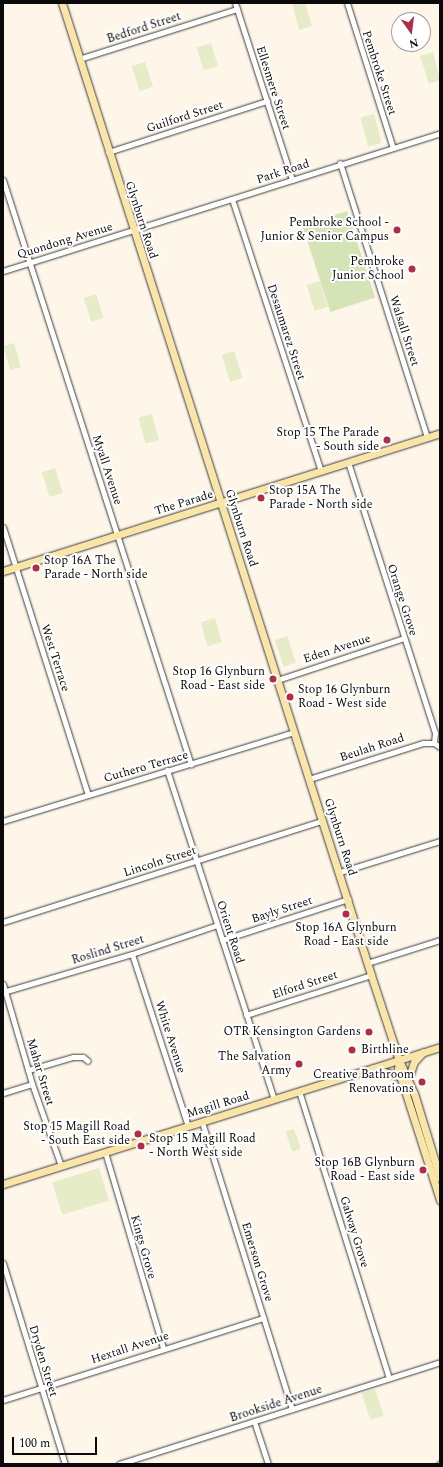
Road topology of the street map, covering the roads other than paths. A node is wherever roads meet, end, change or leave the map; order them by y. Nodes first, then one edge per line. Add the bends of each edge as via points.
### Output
1 (62, 3) edge
2 (235, 3) edge
3 (347, 3) edge
4 (237, 9) junction
5 (79, 59) junction
6 (267, 102) junction
7 (440, 133) edge
8 (392, 148) junction
9 (108, 152) junction
10 (340, 163) junction
11 (3, 180) edge
12 (292, 180) junction
13 (232, 199) junction
14 (133, 231) junction
15 (29, 262) junction
16 (3, 271) edge
17 (440, 433) edge
18 (428, 437) junction
19 (348, 462) junction
20 (321, 471) junction
21 (221, 503) junction
22 (3, 527) edge
23 (117, 536) junction
24 (16, 568) junction
25 (3, 571) edge
26 (404, 638) junction
27 (278, 680) junction
28 (294, 732) junction
29 (434, 743) junction
30 (440, 747) edge
31 (191, 765) junction
32 (167, 770) junction
33 (309, 779) junction
34 (88, 795) junction
35 (3, 821) edge
36 (322, 821) junction
37 (440, 840) edge
38 (196, 861) junction
39 (340, 872) junction
40 (348, 899) junction
41 (3, 922) edge
42 (217, 925) junction
43 (222, 940) junction
44 (440, 940) edge
45 (132, 954) junction
46 (367, 963) junction
47 (371, 975) junction
48 (3, 984) edge
49 (4, 991) edge
50 (246, 1015) junction
51 (440, 1047) edge
52 (423, 1052) junction
53 (399, 1060) junction
54 (88, 1061) dead end
55 (373, 1068) junction
56 (28, 1070) junction
57 (401, 1078) junction
58 (409, 1080) junction
59 (32, 1084) junction
60 (299, 1091) junction
61 (3, 1093) edge
62 (274, 1099) junction
63 (202, 1122) junction
64 (188, 1126) junction
65 (105, 1152) junction
66 (61, 1166) junction
67 (440, 1178) edge
68 (3, 1184) edge
69 (439, 1192) edge
70 (440, 1200) edge
71 (3, 1263) edge
72 (264, 1318) junction
73 (163, 1348) junction
74 (440, 1362) edge
75 (390, 1378) junction
76 (41, 1387) junction
77 (3, 1400) edge
78 (292, 1409) junction
79 (254, 1421) junction
80 (65, 1464) edge
81 (119, 1464) edge
82 (268, 1464) edge

1 - 5 main road, Glynburn Road
2 - 4 street, Ellesmere Street
3 - 8 street, Pembroke Street
4 - 5 street, Bedford Street
4 - 6 street, Ellesmere Street
5 - 9 main road, Glynburn Road
6 - 9 street, Guilford Street
6 - 12 street, Ellesmere Street
7 - 8 street, Park Road
8 - 10 street, Park Road
9 - 14 main road, Glynburn Road
10 - 12 street, Park Road
10 - 18 street, Walsall Street
11 - 15 street, Myall Avenue
12 - 13 street, Park Road
13 - 14 street, Park Road
13 - 20 street, Desaumarez Street
14 - 15 street, Quondong Avenue
14 - 21 main road, Glynburn Road
15 - 16 street, Quondong Avenue
15 - 23 street, Myall Avenue
17 - 18 main road, The Parade
18 - 19 main road, The Parade
19 - 20 main road, The Parade
19 - 26 street, Orange Grove
20 - 21 main road, The Parade
21 - 23 main road, The Parade
21 - 27 main road, Glynburn Road
22 - 24 street, West Terrace
23 - 24 main road, The Parade
23 - 31 street, Myall Avenue
24 - 25 main road, The Parade
24 - 34 street, West Terrace
26 - 27 street, Eden Avenue
26 - 29 street, Orange Grove via 435,732
27 - 28 main road, Glynburn Road
28 - 31 street, Cuthero Terrace
28 - 33 main road, Glynburn Road
29 - 30 street
29 - 33 street, Beulah Road via 423,743
31 - 32 street, Cuthero Terrace
32 - 34 street, Cuthero Terrace
32 - 38 street, Orient Road
33 - 36 main road, Glynburn Road
34 - 35 street, Cuthero Terrace
36 - 38 street, Lincoln Street
36 - 39 main road, Glynburn Road
37 - 39 street
38 - 41 street, Lincoln Street
38 - 42 street, Orient Road
39 - 40 main road, Glynburn Road
40 - 43 street, Bayly Street
40 - 46 main road, Glynburn Road
42 - 43 street, Orient Road
42 - 45 street, Roslind Street
43 - 50 street, Orient Road
44 - 46 street
45 - 49 street, Roslind Street
45 - 64 street, White Avenue
46 - 47 main road, Glynburn Road
47 - 50 street, Elford Street
47 - 53 main road, Glynburn Road
48 - 49 street, Mahar Street
49 - 56 street, Mahar Street
50 - 62 street, Orient Road
51 - 52 main road, Magill Road
52 - 53 main road, Magill Road
52 - 58 main road via 414,1062
53 - 55 main road, Magill Road
53 - 57 main road, Glynburn Road
53 - 58 main road, Glynburn Road
54 - 56 street via 83,1057 73,1057
55 - 57 main road
55 - 60 main road, Magill Road
56 - 59 street, Mahar Street
57 - 69 main road, Glynburn Road
58 - 67 main road, Glynburn Road
59 - 61 street
59 - 66 street, Mahar Street
60 - 62 main road, Magill Road
60 - 75 street, Galway Grove
62 - 63 main road, Magill Road
63 - 64 main road, Magill Road
63 - 72 street, Emerson Grove
64 - 65 main road, Magill Road
65 - 66 main road, Magill Road
65 - 73 street, Kings Grove
66 - 68 main road, Magill Road
69 - 70 main road, Glynburn Road
71 - 76 street, Dryden Street
72 - 73 street, Hextall Avenue
72 - 78 street, Emerson Grove
73 - 76 street, Hextall Avenue
74 - 75 street, Brookside Avenue
75 - 78 street, Brookside Avenue
76 - 77 street, Hextall Avenue
76 - 80 street, Dryden Street
78 - 79 street, Brookside Avenue
79 - 81 street, Brookside Avenue
79 - 82 street

